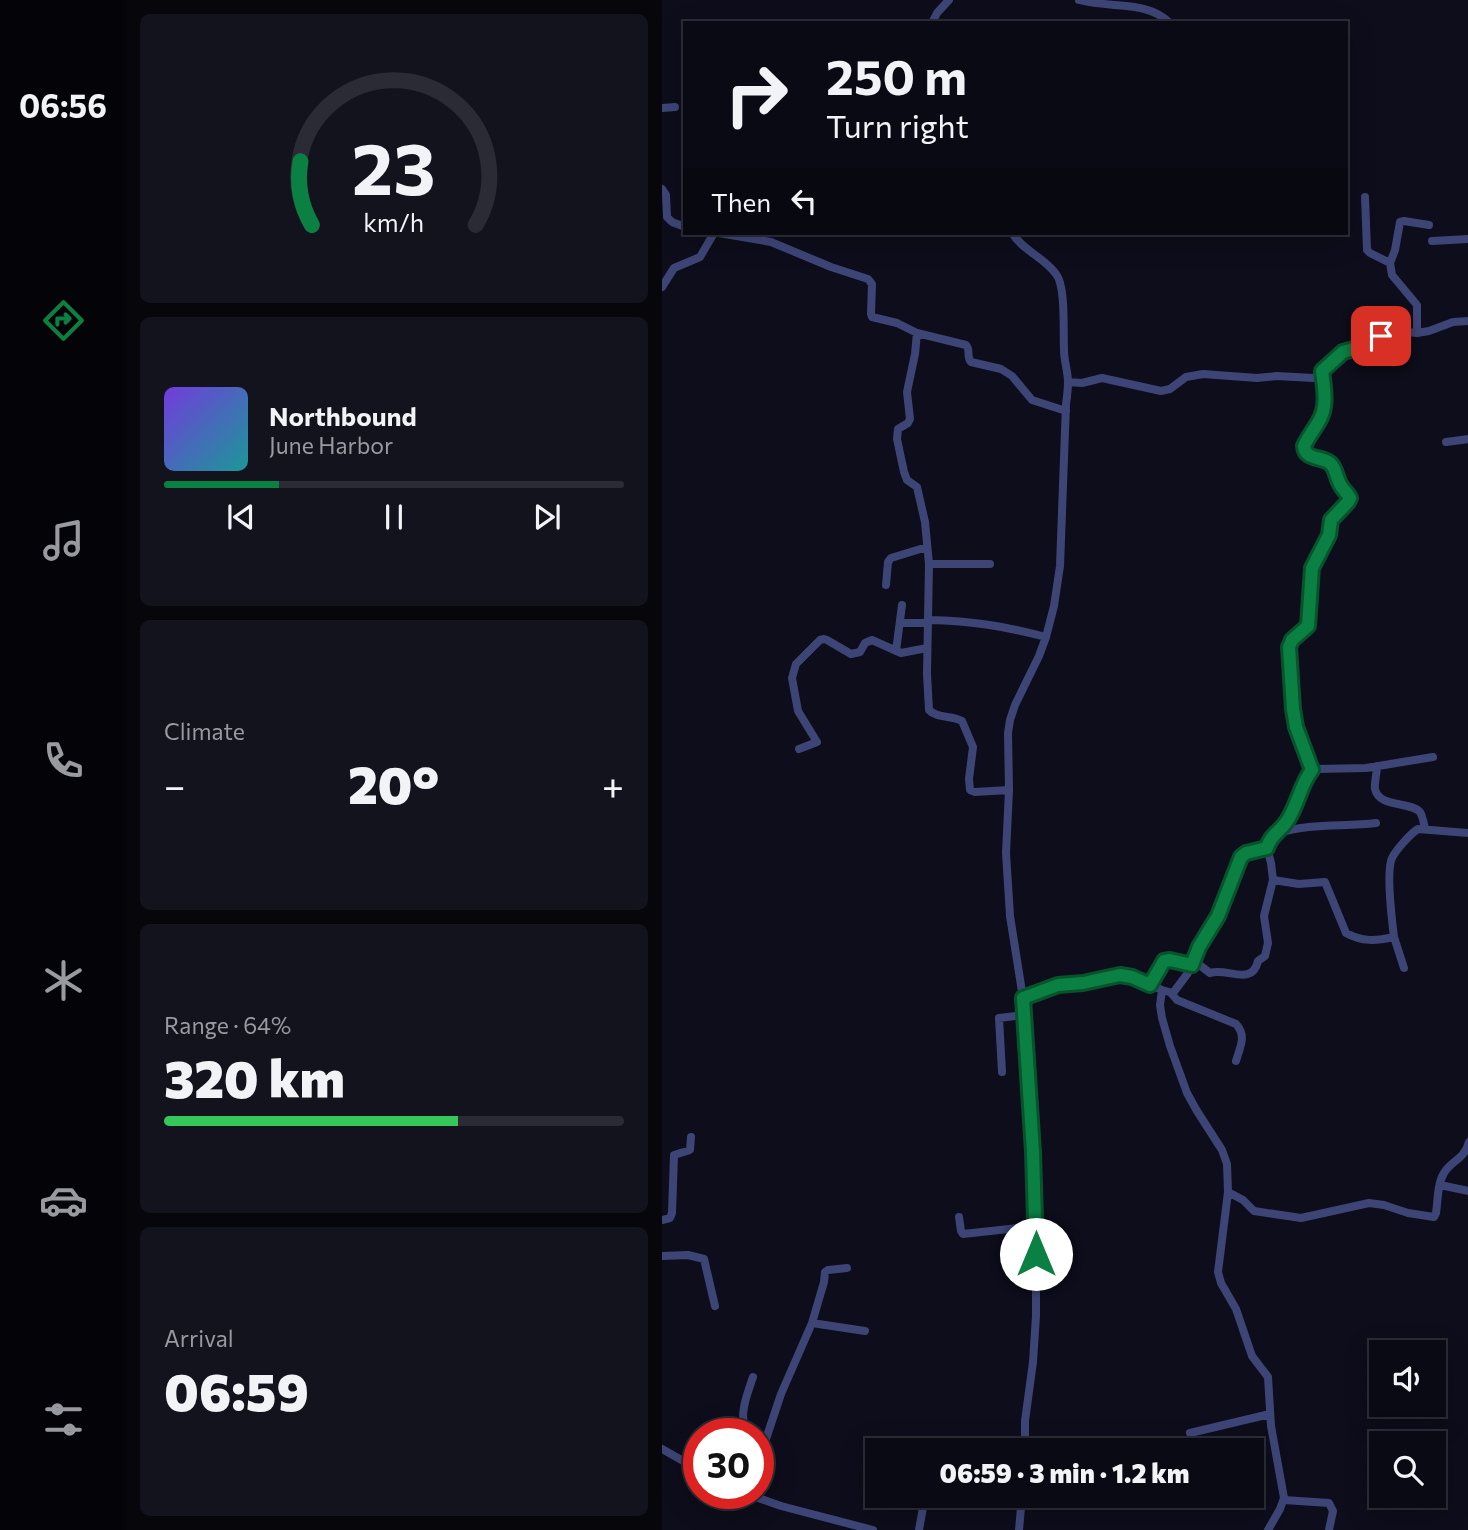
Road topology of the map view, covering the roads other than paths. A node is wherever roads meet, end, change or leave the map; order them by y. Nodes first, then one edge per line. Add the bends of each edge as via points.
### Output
1 (949, 0) edge
2 (1079, 0) edge
3 (933, 21) edge
4 (1169, 21) edge
5 (675, 107) dead end
6 (662, 108) edge
7 (662, 189) edge
8 (1366, 197) dead end
9 (1429, 225) dead end
10 (683, 226) edge
11 (715, 235) edge
12 (728, 235) edge
13 (1014, 235) edge
14 (1469, 239) edge
15 (1431, 241) dead end
16 (1391, 263) junction
17 (662, 287) edge
18 (1469, 321) edge
19 (917, 332) junction
20 (1417, 333) junction
21 (1322, 371) junction
22 (1068, 382) junction
23 (1066, 411) junction
24 (1469, 439) edge
25 (1446, 442) dead end
26 (927, 547) junction
27 (929, 564) junction
28 (990, 564) dead end
29 (885, 585) dead end
30 (902, 605) dead end
31 (928, 621) junction
32 (900, 623) junction
33 (1046, 637) junction
34 (927, 648) junction
35 (896, 651) junction
36 (799, 749) dead end
37 (1433, 757) dead end
38 (1377, 766) junction
39 (1312, 770) junction
40 (1009, 790) junction
41 (1376, 823) dead end
42 (1425, 829) junction
43 (1469, 833) edge
44 (1273, 835) junction
45 (1267, 848) junction
46 (1273, 880) junction
47 (1394, 937) junction
48 (1193, 962) junction
49 (1404, 968) dead end
50 (1150, 985) junction
51 (1167, 992) junction
52 (1023, 998) junction
53 (1024, 1015) junction
54 (1236, 1061) dead end
55 (1002, 1072) dead end
56 (691, 1137) dead end
57 (1469, 1142) edge
58 (1440, 1185) junction
59 (1469, 1191) edge
60 (1228, 1192) junction
61 (959, 1217) dead end
62 (662, 1220) edge
63 (1036, 1226) junction
64 (662, 1256) edge
65 (847, 1268) dead end
66 (715, 1306) dead end
67 (811, 1323) junction
68 (865, 1331) dead end
69 (753, 1377) dead end
70 (1270, 1413) junction
71 (742, 1418) edge
72 (769, 1418) edge
73 (1190, 1433) dead end
74 (1025, 1438) edge
75 (662, 1449) edge
76 (683, 1461) edge
77 (1284, 1500) junction
78 (774, 1503) edge
79 (923, 1508) edge
80 (1021, 1508) edge
81 (873, 1530) edge
82 (919, 1530) edge
83 (1019, 1530) edge
84 (1268, 1530) edge
85 (1329, 1530) edge

1 - 3 street
2 - 4 street via 1146,2
5 - 6 street
7 - 10 street via 667,195 667,217
8 - 16 street via 1368,252
9 - 16 street via 1400,222
11 - 17 street via 700,257 674,268
12 - 19 street via 770,242 868,279 872,284 871,316
13 - 22 street via 1060,280
14 - 15 street
16 - 20 street via 1392,276 1417,305
18 - 20 street
19 - 23 street via 966,345 971,362 1001,369 1031,400
19 - 26 street via 907,392 910,419 898,429 896,439 906,477 917,487
20 - 21 street via 1387,331 1375,343 1343,352
21 - 22 street via 1316,378 1196,374 1161,391 1102,378
21 - 39 street via 1324,410 1304,451 1333,466 1350,498 1331,520 1329,535 1312,568 1308,626 1289,647 1296,727
22 - 23 street
23 - 33 street via 1060,566
24 - 25 street
26 - 27 street
26 - 29 street via 891,558
27 - 28 street
27 - 31 street
30 - 32 street
31 - 32 street
31 - 33 street via 969,621
31 - 34 street
32 - 35 street
33 - 40 street via 1010,720
34 - 35 street
34 - 40 street via 929,710 962,721 973,747 970,790
35 - 36 street via 872,640 851,654 824,639 798,661 792,673 796,705 817,742
37 - 38 street
38 - 39 street
38 - 42 street via 1377,793 1391,803 1418,811
39 - 44 street via 1289,818
40 - 52 street via 1010,916
41 - 44 street via 1303,827
42 - 43 street
42 - 47 street via 1414,831 1391,861
44 - 45 street
45 - 46 street
45 - 48 street via 1241,857 1218,916
46 - 47 street via 1325,882 1346,933 1368,941
46 - 48 street via 1265,916 1268,946 1253,971 1243,975 1210,972
47 - 49 street
48 - 50 street via 1164,961
48 - 51 street via 1176,990
50 - 51 street
50 - 52 street via 1120,975 1058,985
51 - 54 street via 1236,1024 1243,1037
51 - 60 street via 1161,1011 1170,1046 1190,1098 1226,1156
52 - 53 street
53 - 55 street via 999,1018
53 - 63 street
56 - 62 street via 690,1149 674,1155 671,1217
57 - 58 street via 1464,1154 1443,1174
58 - 59 street
58 - 60 street via 1434,1217 1369,1203 1301,1218 1254,1211
60 - 70 street via 1219,1277 1237,1309 1252,1356 1268,1377
61 - 63 street via 963,1234
63 - 74 street via 1036,1316
64 - 66 street via 704,1259
65 - 67 street via 825,1272
67 - 68 street
67 - 72 street
69 - 71 street
70 - 73 street
70 - 77 street
75 - 76 street
77 - 84 street
77 - 85 street via 1329,1503 1333,1511
78 - 81 street
79 - 82 street
80 - 83 street

